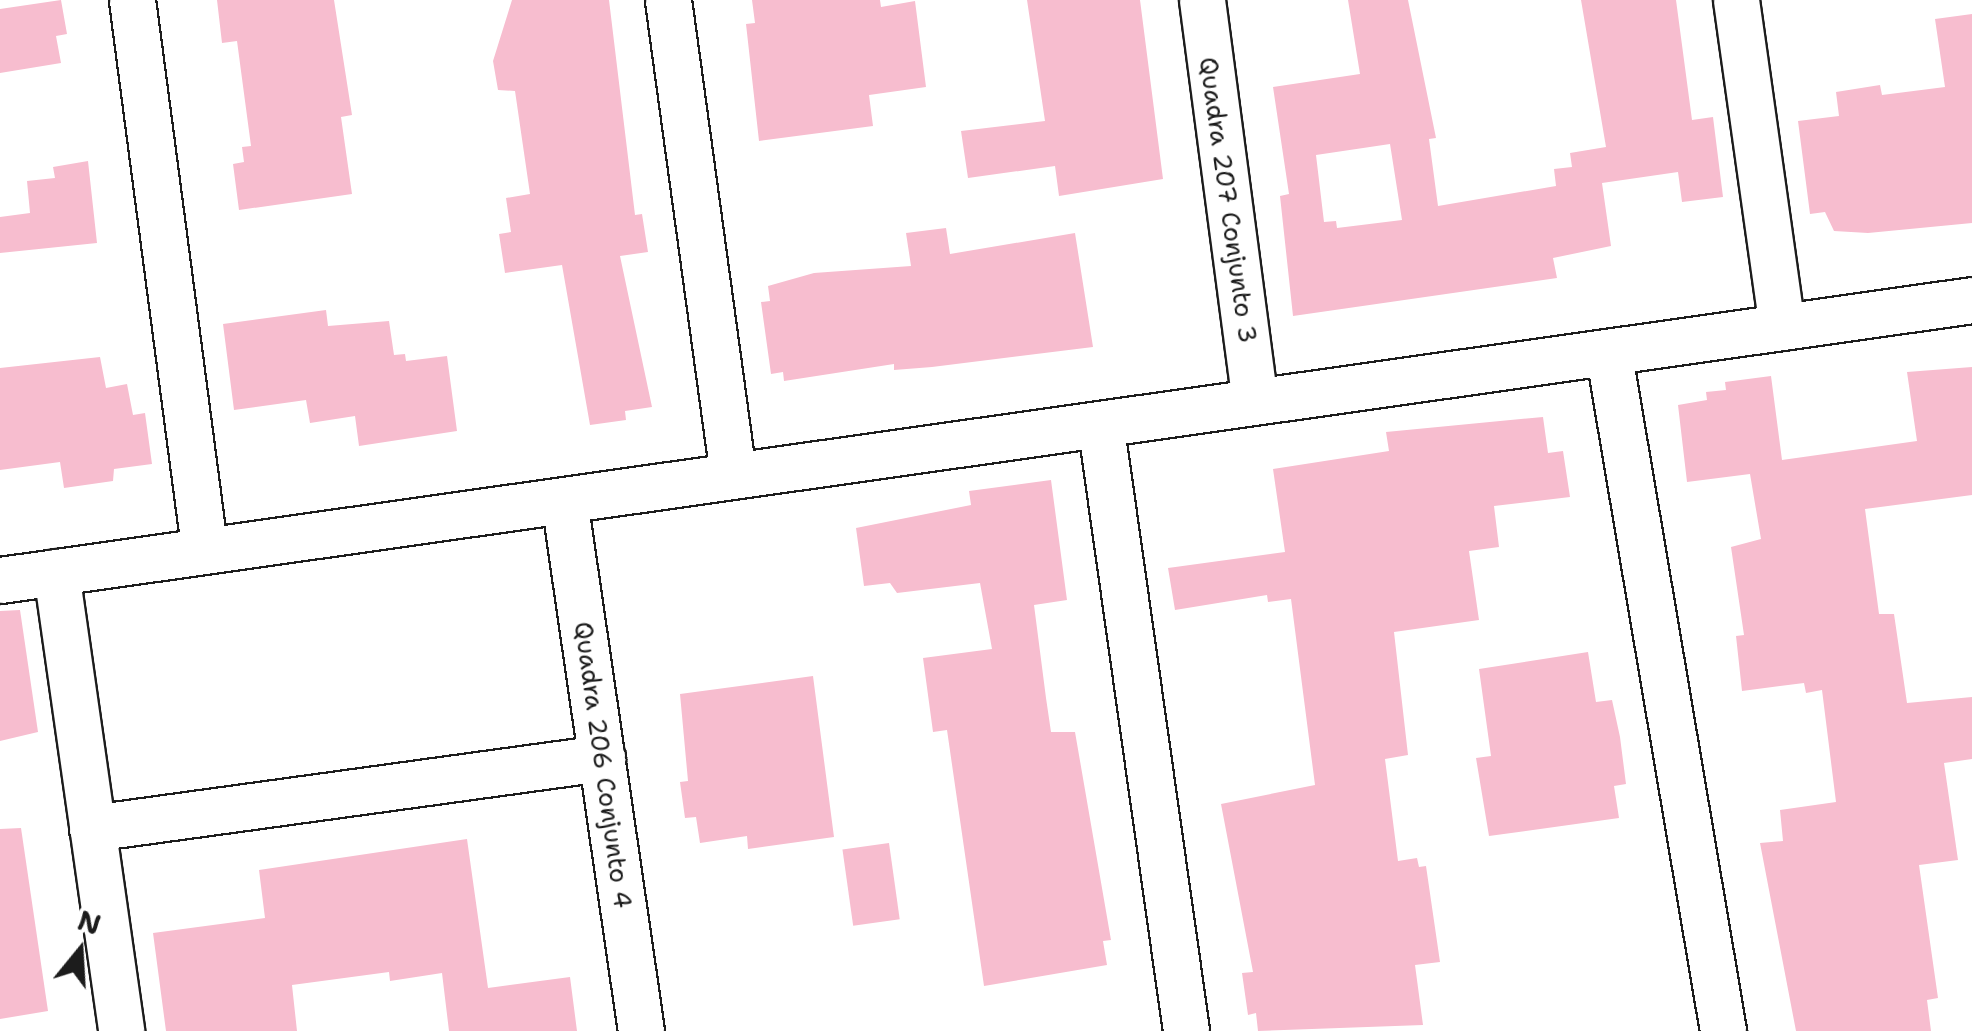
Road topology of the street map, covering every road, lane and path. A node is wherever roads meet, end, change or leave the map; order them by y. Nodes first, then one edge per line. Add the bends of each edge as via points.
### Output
1 (132, 0) edge
2 (668, 0) edge
3 (1202, 0) edge
4 (1736, 0) edge
5 (1972, 300) edge
6 (1782, 327) junction
7 (1608, 356) junction
8 (1255, 401) junction
9 (1101, 429) junction
10 (733, 474) junction
11 (564, 500) junction
12 (204, 546) junction
13 (56, 572) junction
14 (0, 580) edge
15 (602, 758) junction
16 (92, 828) junction
17 (121, 1031) edge
18 (641, 1031) edge
19 (1186, 1031) edge
20 (1723, 1031) edge

1 - 12 street
2 - 10 street
3 - 8 street, Quadra 207 Conjunto 3
4 - 6 street
5 - 6 street
6 - 7 street
7 - 8 street
7 - 20 street
8 - 9 street
9 - 10 street
9 - 19 street
10 - 11 street
11 - 12 street
11 - 15 street, Quadra 206 Conjunto 4
12 - 13 street
13 - 14 street
13 - 16 street
15 - 16 street
15 - 18 street, Quadra 206 Conjunto 4
16 - 17 street

